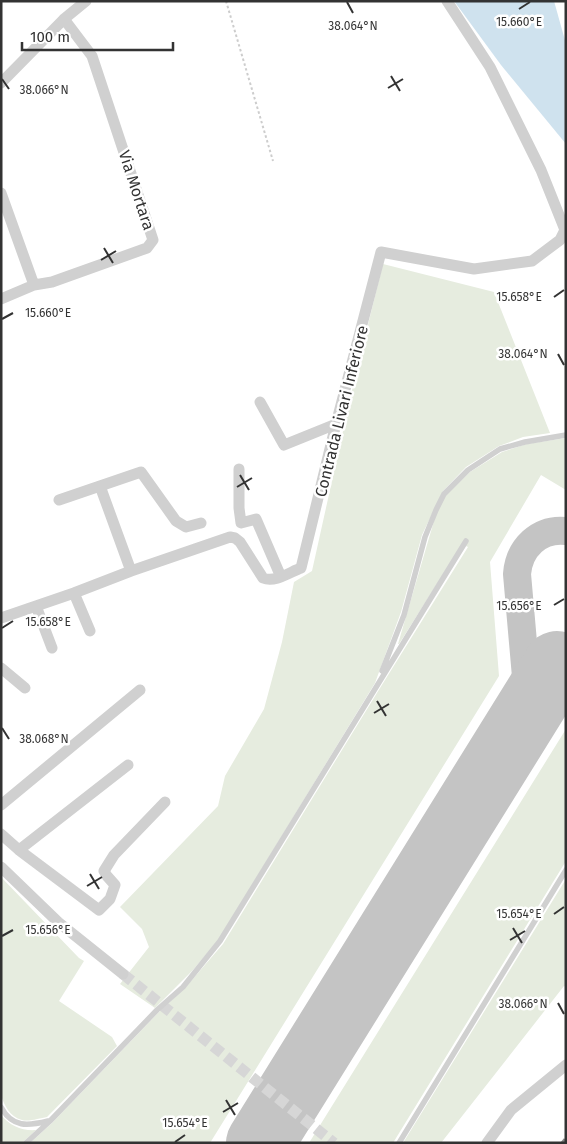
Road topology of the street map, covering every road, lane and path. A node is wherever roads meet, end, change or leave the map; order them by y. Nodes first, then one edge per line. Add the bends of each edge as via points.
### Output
1 (86, 1) edge
2 (226, 1) edge
3 (447, 1) edge
4 (64, 19) junction
5 (1, 84) edge
6 (273, 161) dead end
7 (1, 193) edge
8 (565, 230) edge
9 (34, 284) junction
10 (1, 299) edge
11 (260, 402) dead end
12 (336, 424) junction
13 (566, 435) edge
14 (239, 469) dead end
15 (100, 486) junction
16 (59, 500) dead end
17 (202, 522) dead end
18 (466, 541) dead end
19 (131, 571) junction
20 (281, 577) junction
21 (74, 592) junction
22 (36, 606) junction
23 (1, 618) edge
24 (90, 631) dead end
25 (52, 648) dead end
26 (1, 668) edge
27 (377, 685) junction
28 (25, 688) dead end
29 (140, 690) dead end
30 (128, 765) dead end
31 (165, 802) dead end
32 (1, 805) edge
33 (1, 834) edge
34 (19, 850) junction
35 (1, 867) edge
36 (566, 870) edge
37 (123, 974) tunnel mouth
38 (566, 1065) edge
39 (1, 1107) edge
40 (50, 1121) junction
41 (26, 1143) edge
42 (399, 1143) edge
43 (487, 1143) edge

1 - 4 street
2 - 6 path
3 - 8 street via 490,67 541,170
4 - 5 street
4 - 9 street, Via Mortara via 92,56 153,240 147,248 52,282
7 - 9 street
8 - 12 street, Contrada Livari Inferiore via 560,240 532,261 474,269 381,252
9 - 10 street, Via Mortara
11 - 12 street via 284,445
12 - 20 street, Contrada Livari Inferiore via 301,568
13 - 27 lane via 500,449 468,470 444,494 425,537 404,615
14 - 20 street via 242,523 256,519
15 - 16 street
15 - 17 street via 141,472 176,522 186,527
15 - 19 street
18 - 27 lane
19 - 20 street via 230,537 240,542 263,578
19 - 21 street
21 - 22 street
21 - 24 street
22 - 23 street
22 - 25 street
26 - 28 street
27 - 40 lane via 220,942 183,986
29 - 32 street
30 - 34 street
31 - 34 street via 114,855 104,871 115,885 110,899 99,910
33 - 34 street
35 - 37 street via 58,922
36 - 42 lane
38 - 43 street via 511,1110
39 - 40 lane via 10,1119 20,1124
40 - 41 lane

